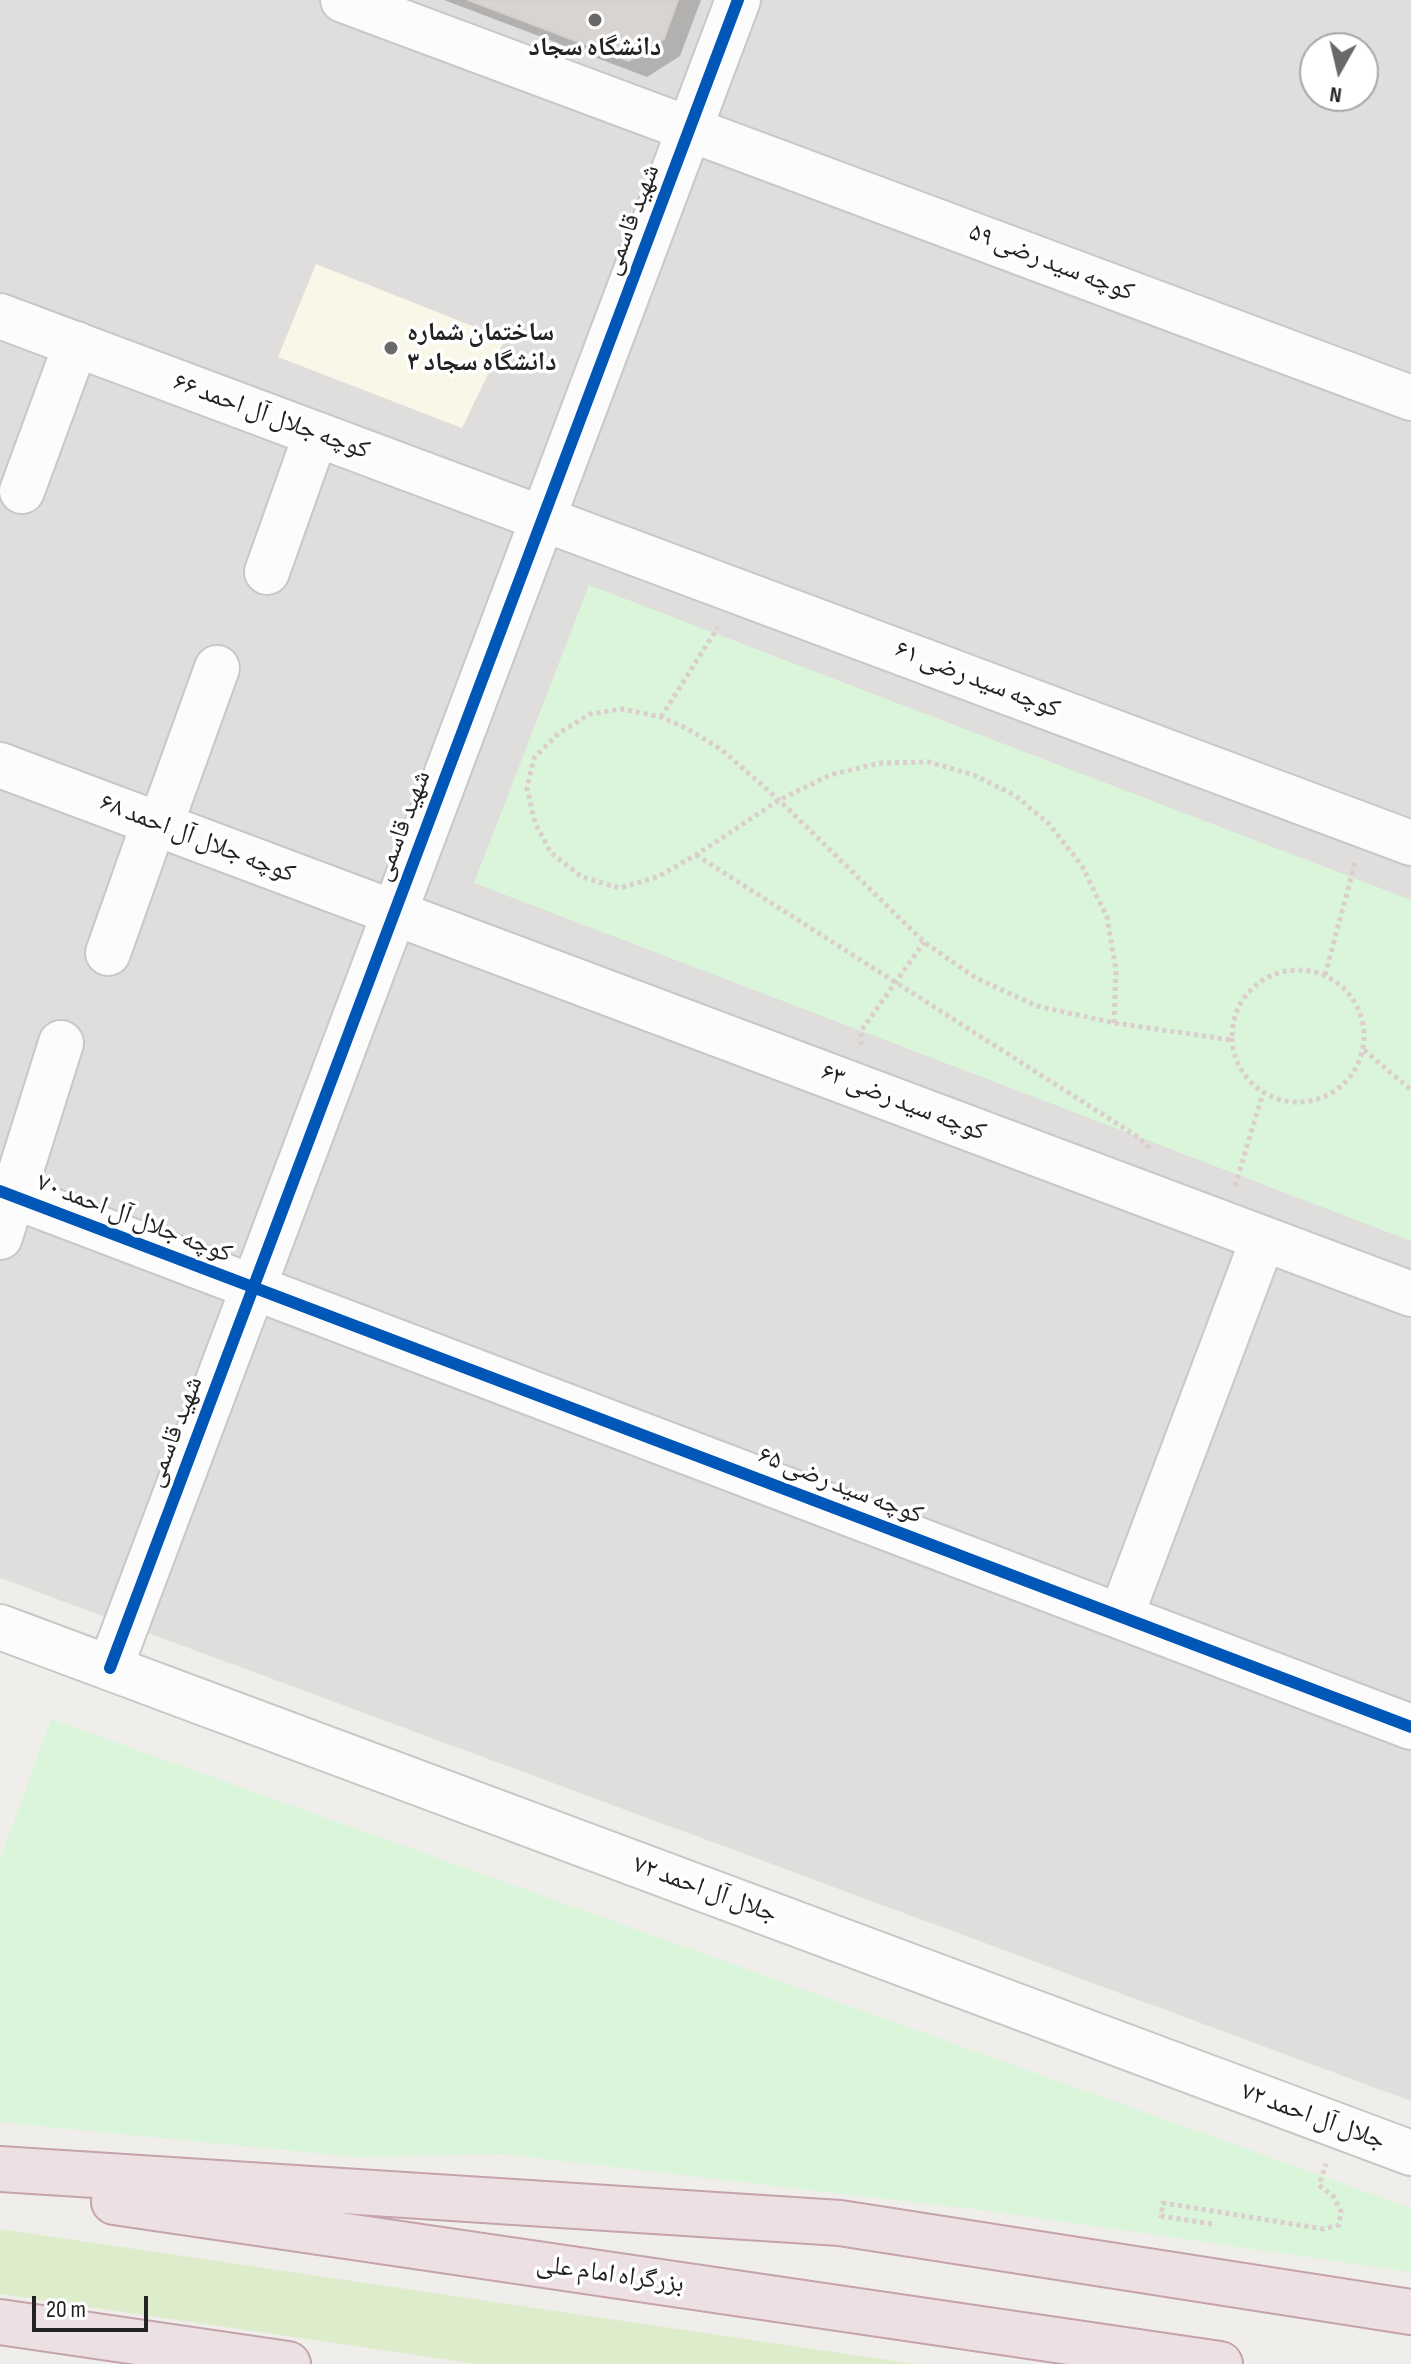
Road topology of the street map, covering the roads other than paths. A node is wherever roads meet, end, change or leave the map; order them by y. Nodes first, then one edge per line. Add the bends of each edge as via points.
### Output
1 (343, 0) edge
2 (738, 0) edge
3 (690, 128) junction
4 (0, 316) edge
5 (76, 344) junction
6 (1411, 398) edge
7 (316, 434) junction
8 (22, 491) dead end
9 (543, 518) junction
10 (267, 572) dead end
11 (217, 668) dead end
12 (0, 765) edge
13 (157, 824) junction
14 (1397, 830) edge
15 (394, 913) junction
16 (108, 953) dead end
17 (61, 1043) dead end
18 (4, 1208) edge
19 (1263, 1239) junction
20 (253, 1288) junction
21 (1411, 1294) edge
22 (1121, 1616) junction
23 (0, 1627) edge
24 (110, 1668) junction
25 (1411, 1727) edge
26 (1411, 2153) edge
27 (0, 2169) edge
28 (0, 2185) edge
29 (1411, 2312) edge
30 (0, 2322) edge
31 (0, 2339) edge
32 (104, 2364) edge
33 (288, 2364) edge
34 (1220, 2364) edge

1 - 3 street, کوچه سید رضی ۵۹
2 - 3 street, شهید قاسمی
3 - 6 street, کوچه سید رضی ۵۹
3 - 9 street, شهید قاسمی
4 - 5 street, کوچه جلال آل احمد ۶۶
5 - 7 street, کوچه جلال آل احمد ۶۶
5 - 8 street
7 - 9 street, کوچه جلال آل احمد ۶۶
7 - 10 street
9 - 14 street, کوچه سید رضی ۶۱
9 - 15 street, شهید قاسمی
11 - 13 street
12 - 13 street, کوچه جلال آل احمد ۶۸
13 - 15 street, کوچه جلال آل احمد ۶۸
13 - 16 street
15 - 19 street, کوچه سید رضی ۶۳
15 - 20 street, شهید قاسمی
17 - 18 street
18 - 20 street, کوچه جلال آل احمد ۷۰
19 - 21 street, کوچه سید رضی ۶۳
19 - 22 street
20 - 22 street, کوچه سید رضی ۶۵
20 - 24 street, شهید قاسمی
22 - 25 street, کوچه سید رضی ۶۵
23 - 24 street, جلال آل احمد ۷۲
24 - 26 street, جلال آل احمد ۷۲
27 - 29 highway via 840,2223
28 - 34 highway, بزرگراه امام علی
30 - 33 highway
31 - 32 highway

